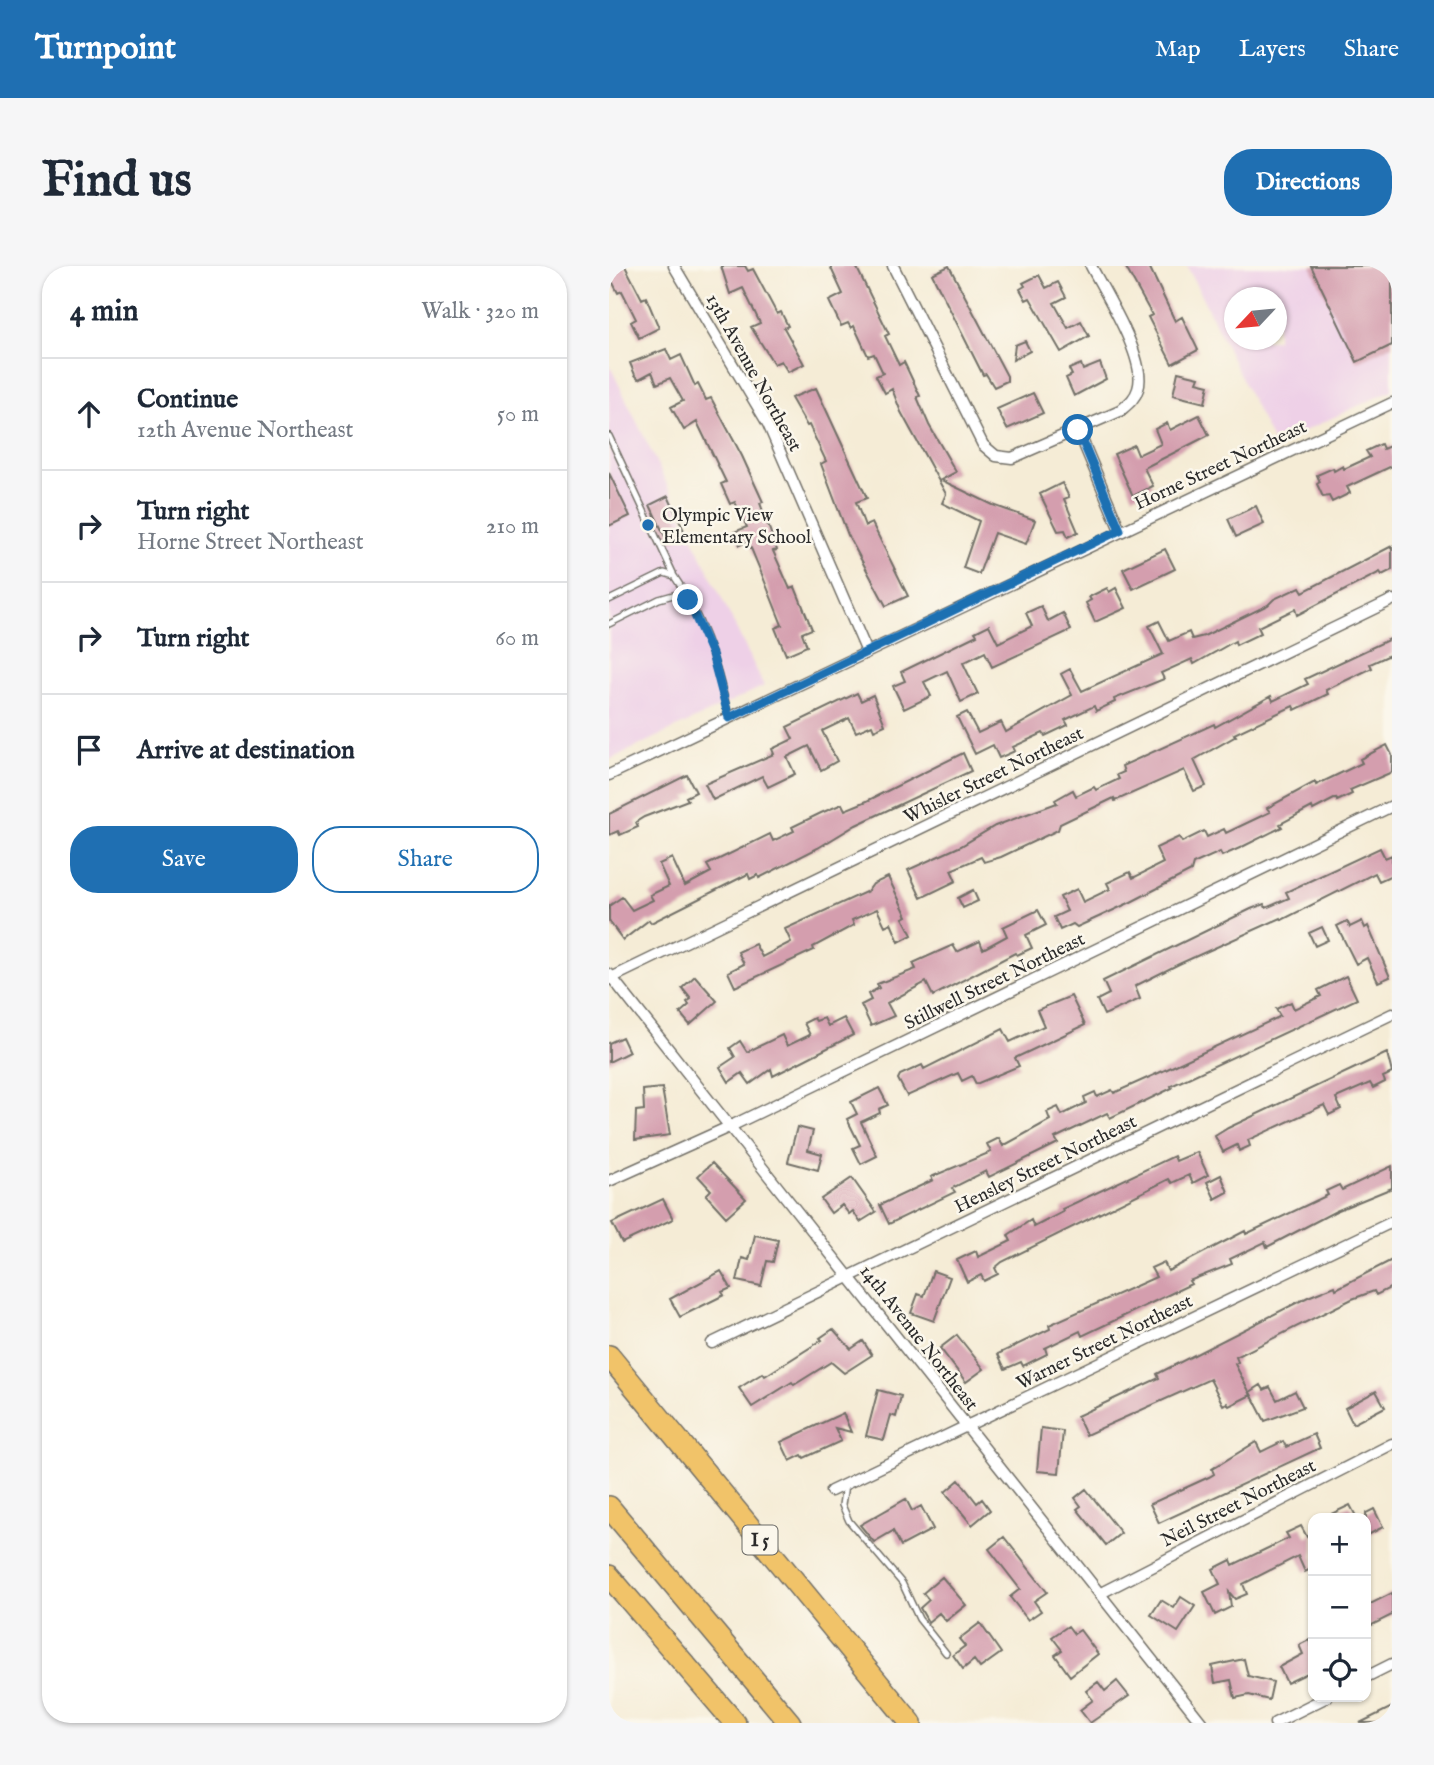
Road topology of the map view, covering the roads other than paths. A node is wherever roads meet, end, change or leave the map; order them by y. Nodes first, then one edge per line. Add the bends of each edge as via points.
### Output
1 (674, 266) edge
2 (893, 266) edge
3 (1091, 266) edge
4 (1392, 403) edge
5 (1078, 430) junction
6 (609, 436) edge
7 (1120, 530) junction
8 (674, 576) junction
9 (684, 592) junction
10 (609, 600) edge
11 (1392, 600) edge
12 (609, 624) edge
13 (867, 652) junction
14 (729, 718) junction
15 (609, 775) edge
16 (1392, 806) edge
17 (610, 977) edge
18 (1392, 1014) edge
19 (731, 1126) junction
20 (609, 1181) edge
21 (1392, 1222) edge
22 (850, 1277) junction
23 (712, 1343) dead end
24 (609, 1356) edge
25 (969, 1426) junction
26 (1392, 1444) edge
27 (845, 1485) junction
28 (831, 1491) dead end
29 (609, 1507) edge
30 (609, 1576) edge
31 (1101, 1593) junction
32 (946, 1653) dead end
33 (1392, 1664) edge
34 (1371, 1674) edge
35 (1317, 1702) edge
36 (735, 1723) edge
37 (790, 1723) edge
38 (911, 1723) edge
39 (1202, 1723) edge
40 (1276, 1723) edge

1 - 13 street, 13th Avenue Northeast via 768,424
2 - 5 street via 983,445 996,456 1012,458
3 - 5 street via 1136,358 1139,381 1132,401 1121,411
4 - 7 street, Horne Street Northeast
5 - 7 street
6 - 8 lane
7 - 13 street, Horne Street Northeast
8 - 9 lane
8 - 10 lane via 664,573
9 - 12 lane
9 - 14 lane via 712,654
11 - 17 street, Whisler Street Northeast
13 - 14 street, Horne Street Northeast
14 - 15 street, Horne Street Northeast
16 - 19 street, Stillwell Street Northeast
17 - 19 street, 14th Avenue Northeast
18 - 22 street, Hensley Street Northeast
19 - 20 street, Stillwell Street Northeast
19 - 22 street, 14th Avenue Northeast
21 - 25 street, Warner Street Northeast
22 - 23 street, Hensley Street Northeast
22 - 25 street, 14th Avenue Northeast
24 - 38 highway, I 5
25 - 27 street, Warner Street Northeast
25 - 31 street, 14th Avenue Northeast
26 - 31 street, Neil Street Northeast
27 - 28 street, Warner Street Northeast
27 - 32 lane via 842,1505 849,1521 902,1583 919,1619
29 - 37 highway
30 - 36 highway
31 - 39 street, 14th Avenue Northeast
33 - 34 street
35 - 40 street

